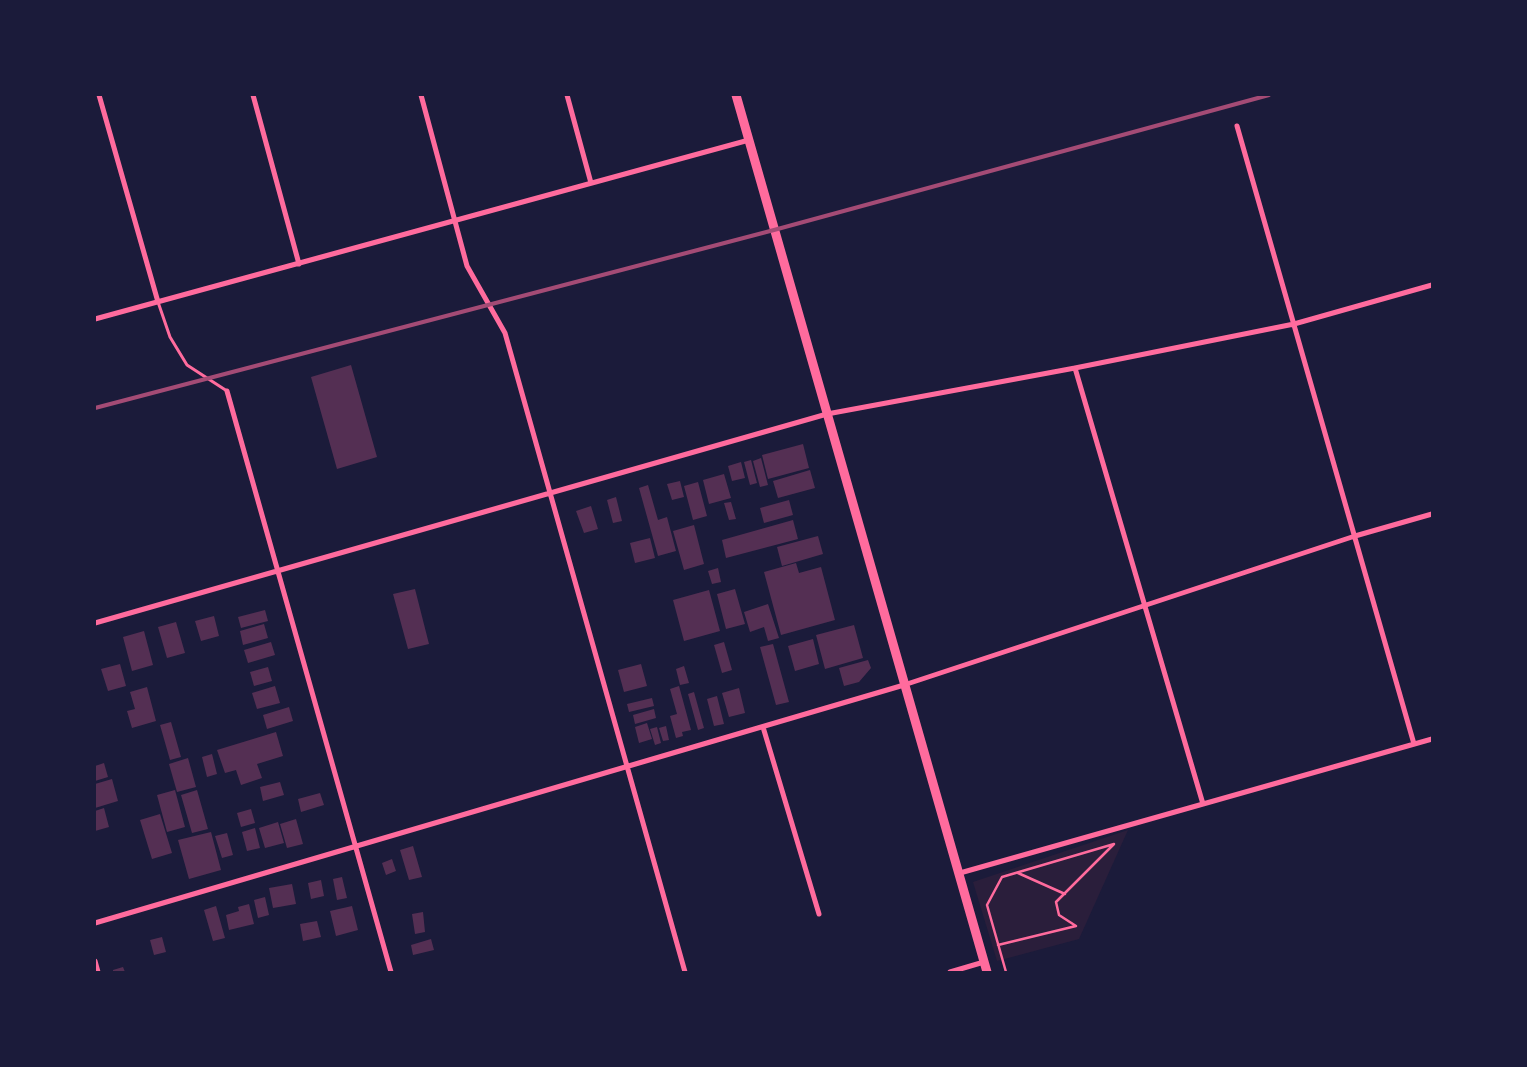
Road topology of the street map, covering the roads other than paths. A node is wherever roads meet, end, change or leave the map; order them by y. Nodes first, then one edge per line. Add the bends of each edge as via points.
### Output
1 (99, 95) edge
2 (253, 95) edge
3 (420, 95) edge
4 (567, 95) edge
5 (736, 95) edge
6 (1237, 126) dead end
7 (749, 140) junction
8 (591, 183) junction
9 (456, 220) junction
10 (299, 264) junction
11 (1432, 285) edge
12 (158, 302) junction
13 (95, 319) edge
14 (1294, 324) junction
15 (1075, 368) junction
16 (227, 391) joint
17 (827, 414) junction
18 (550, 493) junction
19 (1432, 514) edge
20 (1355, 536) junction
21 (278, 571) junction
22 (1144, 605) junction
23 (95, 623) edge
24 (904, 685) junction
25 (763, 727) junction
26 (1432, 739) edge
27 (1414, 744) junction
28 (627, 767) junction
29 (1203, 804) junction
30 (356, 846) junction
31 (960, 873) junction
32 (819, 914) dead end
33 (95, 923) edge
34 (95, 961) edge
35 (984, 962) junction
36 (98, 972) edge
37 (391, 972) edge
38 (685, 972) edge
39 (950, 972) edge
40 (987, 972) edge

1 - 12 street
2 - 10 street
3 - 9 street
4 - 8 street
5 - 7 street
6 - 14 street
7 - 8 street
7 - 17 street
8 - 9 street
9 - 10 street
9 - 18 street via 467,266 505,332
10 - 12 street
11 - 14 street
12 - 13 street
12 - 16 lane via 170,337 187,365
14 - 15 street
14 - 20 street
15 - 17 street
15 - 22 street
16 - 21 street
17 - 18 street
17 - 24 street
18 - 21 street
18 - 28 street
19 - 20 street
20 - 22 street
20 - 27 street
21 - 23 street
21 - 30 street
22 - 24 street
22 - 29 street
24 - 25 street
24 - 31 street
25 - 28 street
25 - 32 street
26 - 27 street
27 - 29 street
28 - 30 street
28 - 38 street
29 - 31 street
30 - 33 street
30 - 37 street
31 - 35 street
34 - 36 street
35 - 39 street
35 - 40 street

